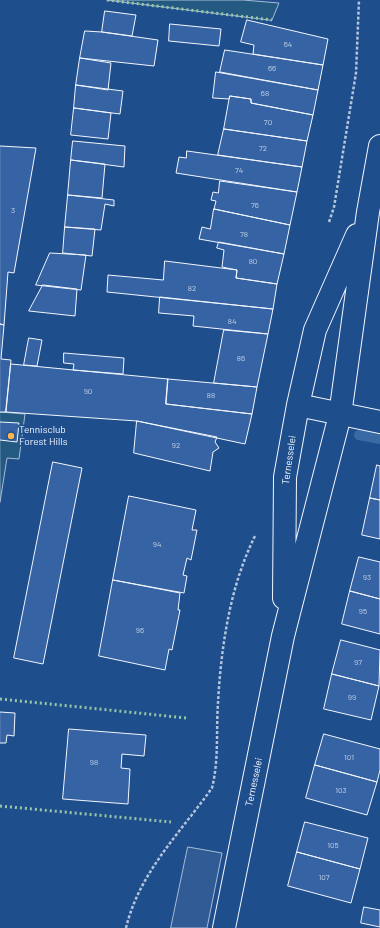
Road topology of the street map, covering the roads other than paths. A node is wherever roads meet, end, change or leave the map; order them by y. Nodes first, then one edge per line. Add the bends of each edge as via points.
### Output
1 (380, 146) edge
2 (368, 212) junction
3 (298, 405) junction
4 (340, 415) junction
5 (380, 422) edge
6 (283, 636) junction
7 (224, 928) edge

1 - 2 street, Ternesselei
2 - 3 street, Ternesselei via 315,330
2 - 4 street, Ternesselei
3 - 4 street
3 - 6 street, Ternesselei via 284,477
4 - 5 street
4 - 6 street, Ternesselei
6 - 7 street, Ternesselei

